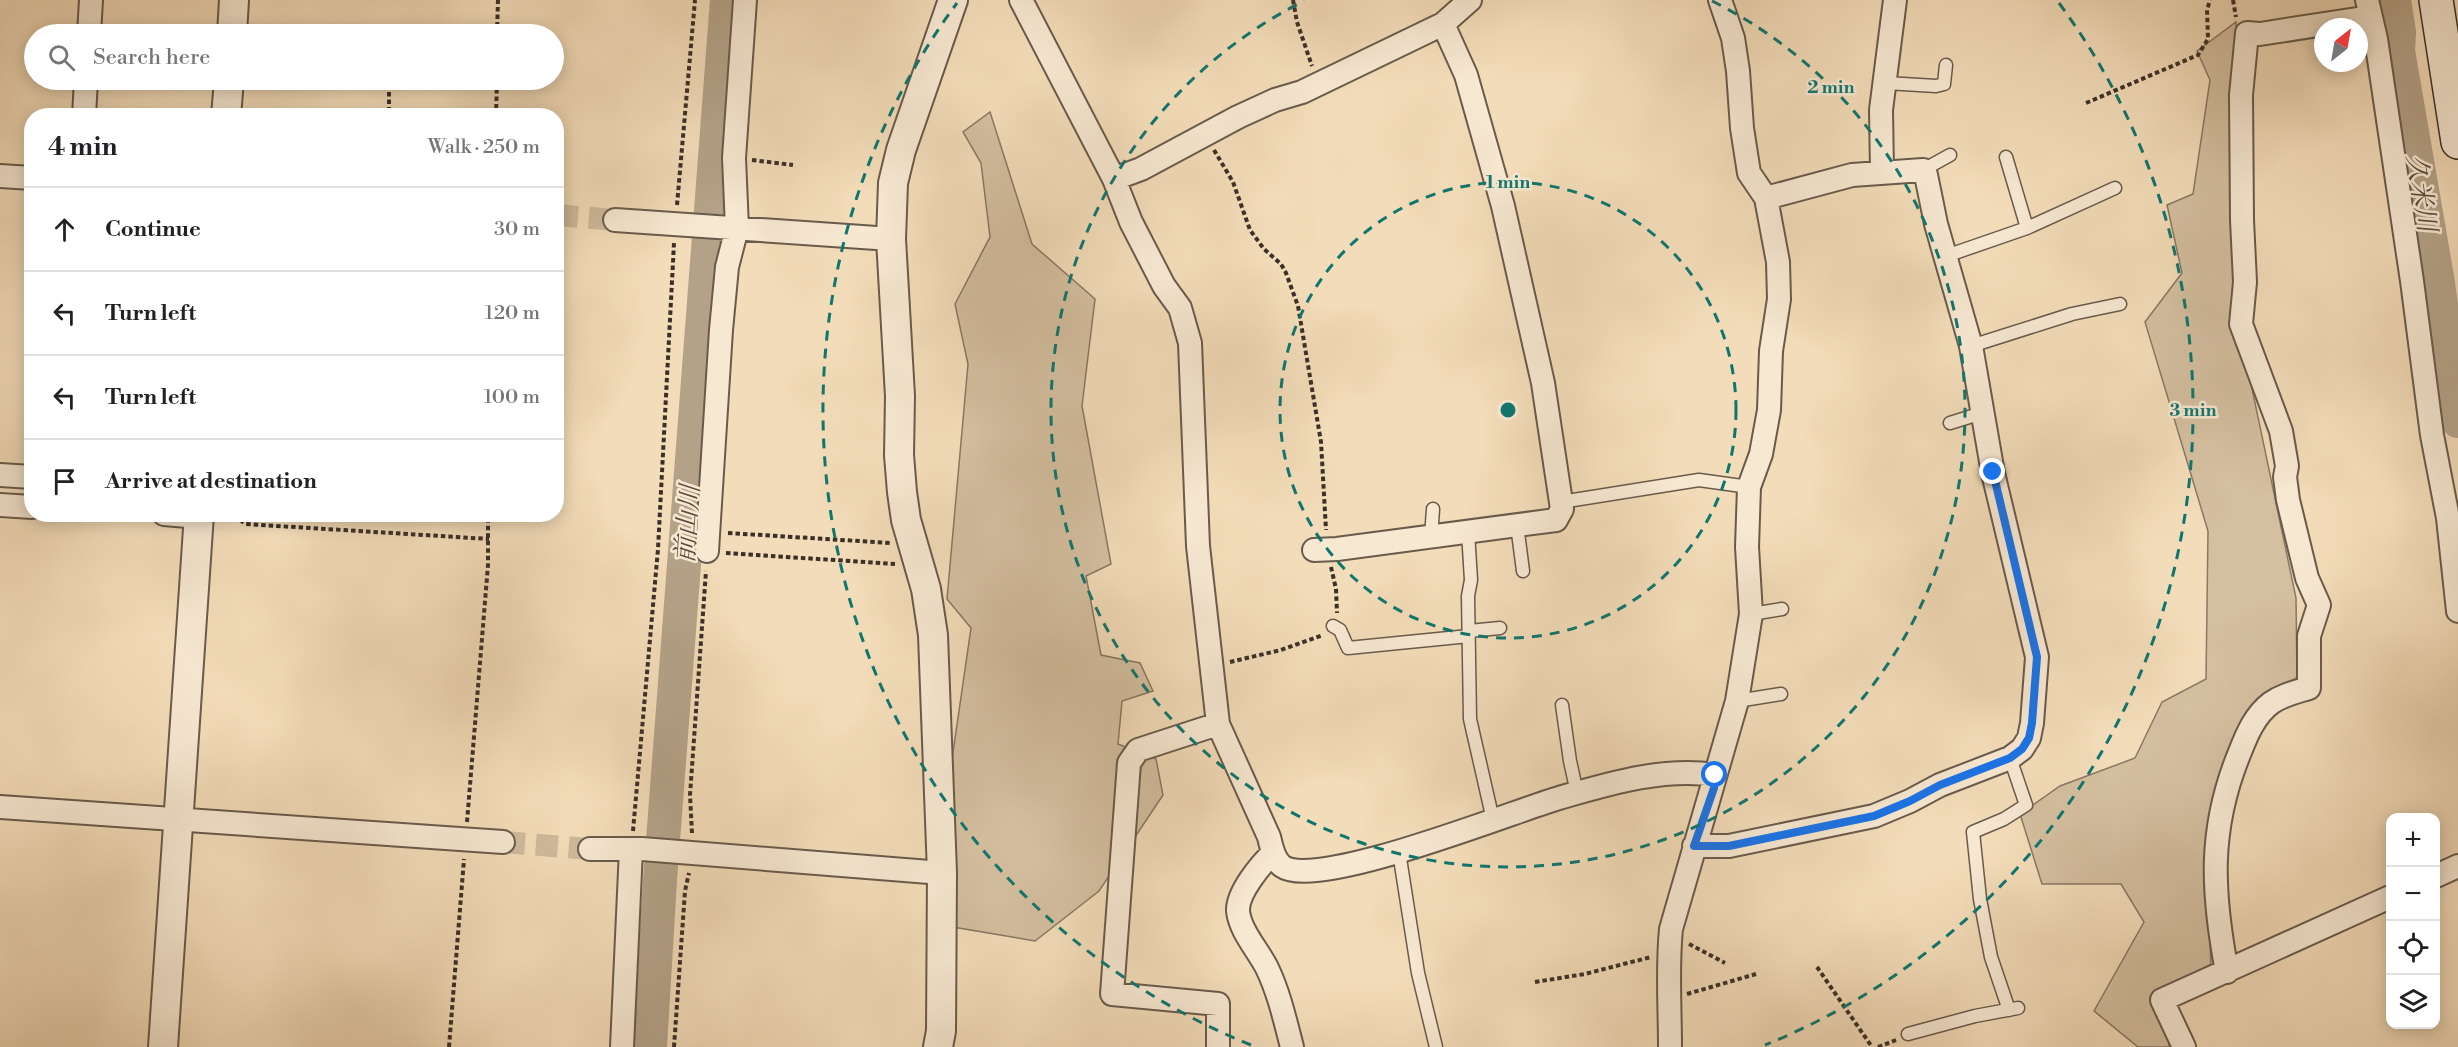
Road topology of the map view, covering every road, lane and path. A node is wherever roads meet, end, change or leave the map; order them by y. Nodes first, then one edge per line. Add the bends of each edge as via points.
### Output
1 (91, 0) edge
2 (234, 0) edge
3 (498, 0) edge
4 (695, 0) edge
5 (745, 0) edge
6 (953, 0) edge
7 (1022, 0) edge
8 (1293, 0) edge
9 (1470, 0) edge
10 (1720, 0) edge
11 (1895, 0) edge
12 (2210, 0) edge
13 (2436, 0) edge
14 (2368, 8) edge
15 (90, 24) edge
16 (233, 24) edge
17 (497, 24) edge
18 (1443, 24) junction
19 (1946, 65) dead end
20 (1886, 83) junction
21 (1320, 84) junction
22 (85, 90) edge
23 (228, 90) edge
24 (497, 90) edge
25 (389, 92) dead end
26 (2086, 103) dead end
27 (84, 108) edge
28 (227, 108) edge
29 (389, 108) edge
30 (496, 108) edge
31 (1203, 137) junction
32 (2458, 142) edge
33 (1950, 155) dead end
34 (2006, 157) dead end
35 (734, 158) junction
36 (793, 165) dead end
37 (1923, 170) junction
38 (1882, 172) junction
39 (0, 176) edge
40 (24, 178) edge
41 (1114, 179) junction
42 (2115, 188) dead end
43 (1766, 198) junction
44 (615, 220) tunnel mouth
45 (678, 223) junction
46 (730, 227) junction
47 (2027, 228) junction
48 (891, 240) junction
49 (1946, 256) junction
50 (2120, 304) dead end
51 (1971, 346) junction
52 (1982, 412) junction
53 (1950, 423) dead end
54 (0, 475) edge
55 (24, 476) edge
56 (1749, 487) junction
57 (1561, 502) junction
58 (0, 505) edge
59 (24, 506) edge
60 (1433, 509) dead end
61 (2453, 517) edge
62 (199, 522) edge
63 (242, 522) edge
64 (488, 522) edge
65 (1517, 525) junction
66 (1468, 532) junction
67 (1431, 537) junction
68 (489, 539) junction
69 (708, 542) junction
70 (1321, 550) junction
71 (916, 554) junction
72 (1523, 570) dead end
73 (1782, 609) dead end
74 (2458, 611) edge
75 (1751, 614) junction
76 (1333, 626) junction
77 (1500, 628) dead end
78 (1469, 634) junction
79 (1211, 665) junction
80 (1781, 694) dead end
81 (1737, 701) junction
82 (1562, 705) dead end
83 (1218, 724) junction
84 (2010, 758) junction
85 (1715, 775) junction
86 (1577, 794) junction
87 (0, 807) edge
88 (178, 819) junction
89 (1493, 820) junction
90 (466, 838) junction
91 (503, 842) tunnel mouth
92 (1694, 846) junction
93 (590, 849) tunnel mouth
94 (636, 849) junction
95 (1399, 852) junction
96 (1273, 853) junction
97 (687, 854) junction
98 (2458, 866) edge
99 (942, 873) junction
100 (2440, 874) edge
101 (2386, 899) edge
102 (1669, 945) junction
103 (1725, 963) dead end
104 (1817, 967) dead end
105 (2227, 972) junction
106 (1756, 974) dead end
107 (1535, 982) dead end
108 (1671, 999) junction
109 (1908, 1034) dead end
110 (163, 1047) edge
111 (449, 1047) edge
112 (622, 1047) edge
113 (674, 1047) edge
114 (938, 1047) edge
115 (1218, 1047) edge
116 (1292, 1047) edge
117 (1436, 1047) edge
118 (1670, 1047) edge
119 (1872, 1047) edge
120 (2184, 1047) edge

1 - 15 street
2 - 16 street
3 - 17 path
4 - 45 path
5 - 35 street
6 - 48 street via 901,150 893,183
7 - 41 street
8 - 21 path via 1296,22
9 - 18 street
10 - 43 street via 1734,38 1749,173
11 - 20 street
12 - 26 path via 2208,39 2198,55
13 - 32 main road
14 - 61 street via 2409,258 2432,435
14 - 105 street via 2260,34 2247,33 2241,95 2245,282 2241,324 2281,431 2288,500 2307,578 2319,605 2309,636 2309,688 2278,699 2259,714 2240,752 2223,802 2214,889
18 - 21 street
18 - 57 street via 1467,75 1503,206 1543,382
19 - 20 lane via 1944,84
20 - 38 street via 1881,110
21 - 31 street via 1238,117
22 - 27 street
23 - 28 street
24 - 30 path
25 - 29 path
31 - 41 street
31 - 70 path via 1220,157 1233,182 1250,230 1286,273 1298,306 1322,442
33 - 37 lane
34 - 47 lane
35 - 36 path
35 - 46 street
37 - 38 street
37 - 49 street
38 - 43 street
39 - 40 street
41 - 79 street via 1131,222 1164,286 1180,308 1190,343 1198,546
42 - 47 lane
43 - 56 street via 1778,262 1779,299 1771,351 1769,410 1761,454
44 - 45 street
45 - 46 street
45 - 94 path
46 - 48 street
46 - 69 street
47 - 49 lane
48 - 71 street via 900,396 899,455 906,520
49 - 51 street
50 - 51 lane via 2072,314
51 - 52 street
52 - 53 lane
52 - 84 street via 2037,657 2029,738
54 - 55 street
56 - 57 lane via 1699,480
56 - 75 street
57 - 65 street via 1556,520
58 - 59 street
60 - 67 lane
61 - 74 street
62 - 88 street
63 - 68 path
64 - 68 path
65 - 66 street
65 - 72 lane
66 - 67 street
66 - 78 lane
67 - 70 street
68 - 90 path
69 - 71 path
69 - 71 path
69 - 97 path
70 - 76 path via 1336,589 1337,615
71 - 99 street via 933,634
73 - 75 lane
75 - 81 street
76 - 78 lane via 1340,630 1348,648
76 - 79 path via 1331,632 1281,650
77 - 78 lane
78 - 89 lane via 1470,719
79 - 83 street
80 - 81 lane
81 - 85 street
82 - 86 lane
83 - 96 street
83 - 115 street via 1138,750 1130,763 1112,994 1218,1004
84 - 92 street via 1874,816 1740,845
84 - 109 lane via 2026,805 1973,832 1991,957 2014,1009
85 - 86 street via 1648,777
85 - 92 street
86 - 89 street
87 - 88 street
88 - 90 street
88 - 110 street
89 - 95 street
90 - 91 street
90 - 111 path
92 - 102 street
93 - 94 street
94 - 97 street
94 - 112 street
95 - 96 street via 1313,870 1282,866
95 - 117 lane via 1418,973
96 - 116 street via 1243,892 1238,910 1280,1002
97 - 99 street
97 - 113 path
98 - 100 street
99 - 114 street
101 - 105 street
102 - 103 path
102 - 107 path via 1585,974
102 - 108 street
104 - 119 path
105 - 120 street via 2162,1000
106 - 108 path
108 - 118 street

